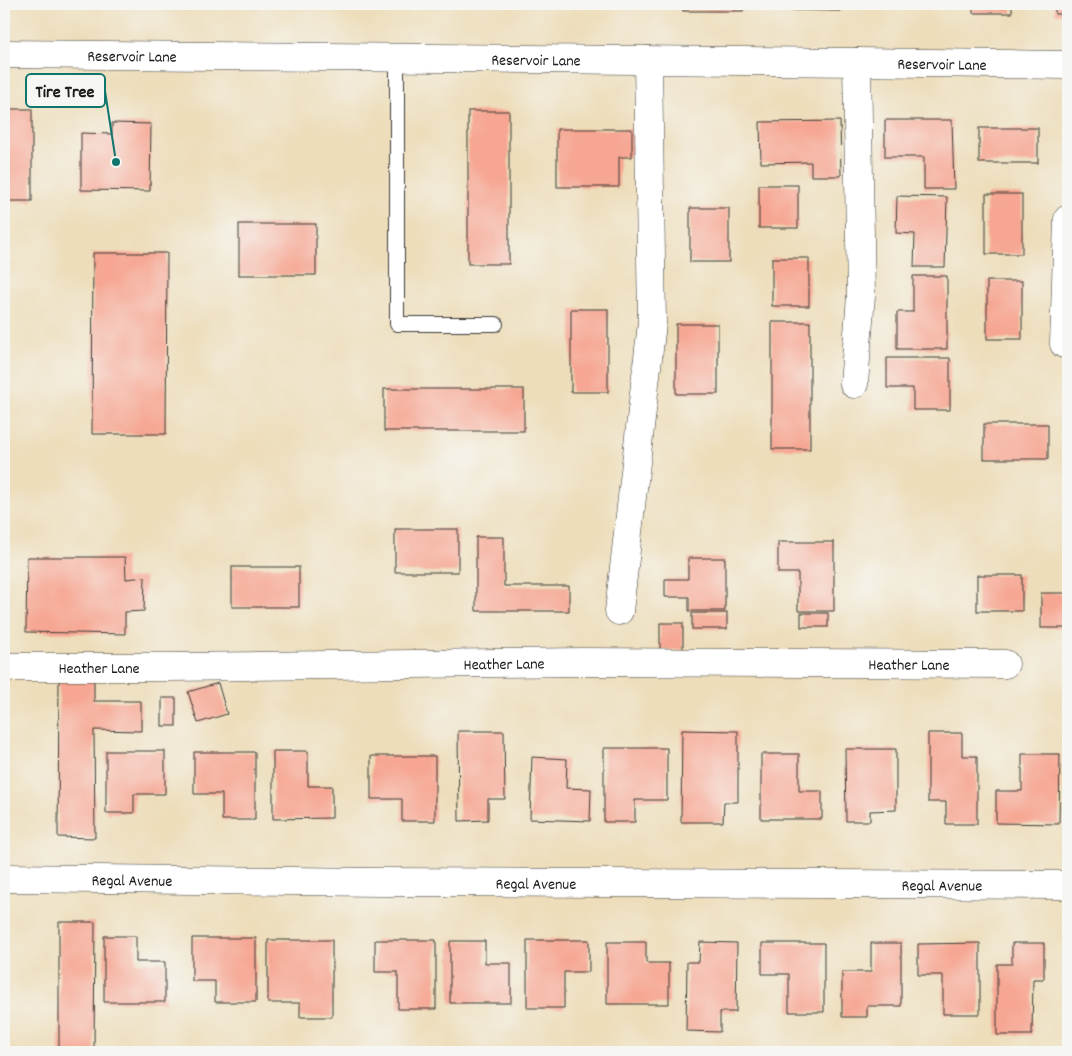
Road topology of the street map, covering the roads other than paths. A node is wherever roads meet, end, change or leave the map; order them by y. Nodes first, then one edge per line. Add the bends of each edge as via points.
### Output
1 (4, 54) edge
2 (397, 58) junction
3 (648, 60) junction
4 (857, 62) junction
5 (1068, 65) edge
6 (1068, 219) edge
7 (496, 324) dead end
8 (1064, 344) dead end
9 (854, 384) dead end
10 (619, 612) dead end
11 (1005, 664) dead end
12 (4, 667) edge
13 (4, 878) edge
14 (1068, 885) edge

1 - 2 street, Reservoir Lane
2 - 3 street, Reservoir Lane
2 - 7 lane via 397,324
3 - 4 street, Reservoir Lane
3 - 10 street via 652,323
4 - 5 street, Reservoir Lane
4 - 9 street via 861,296
6 - 8 street
11 - 12 street, Heather Lane via 572,662
13 - 14 street, Regal Avenue

